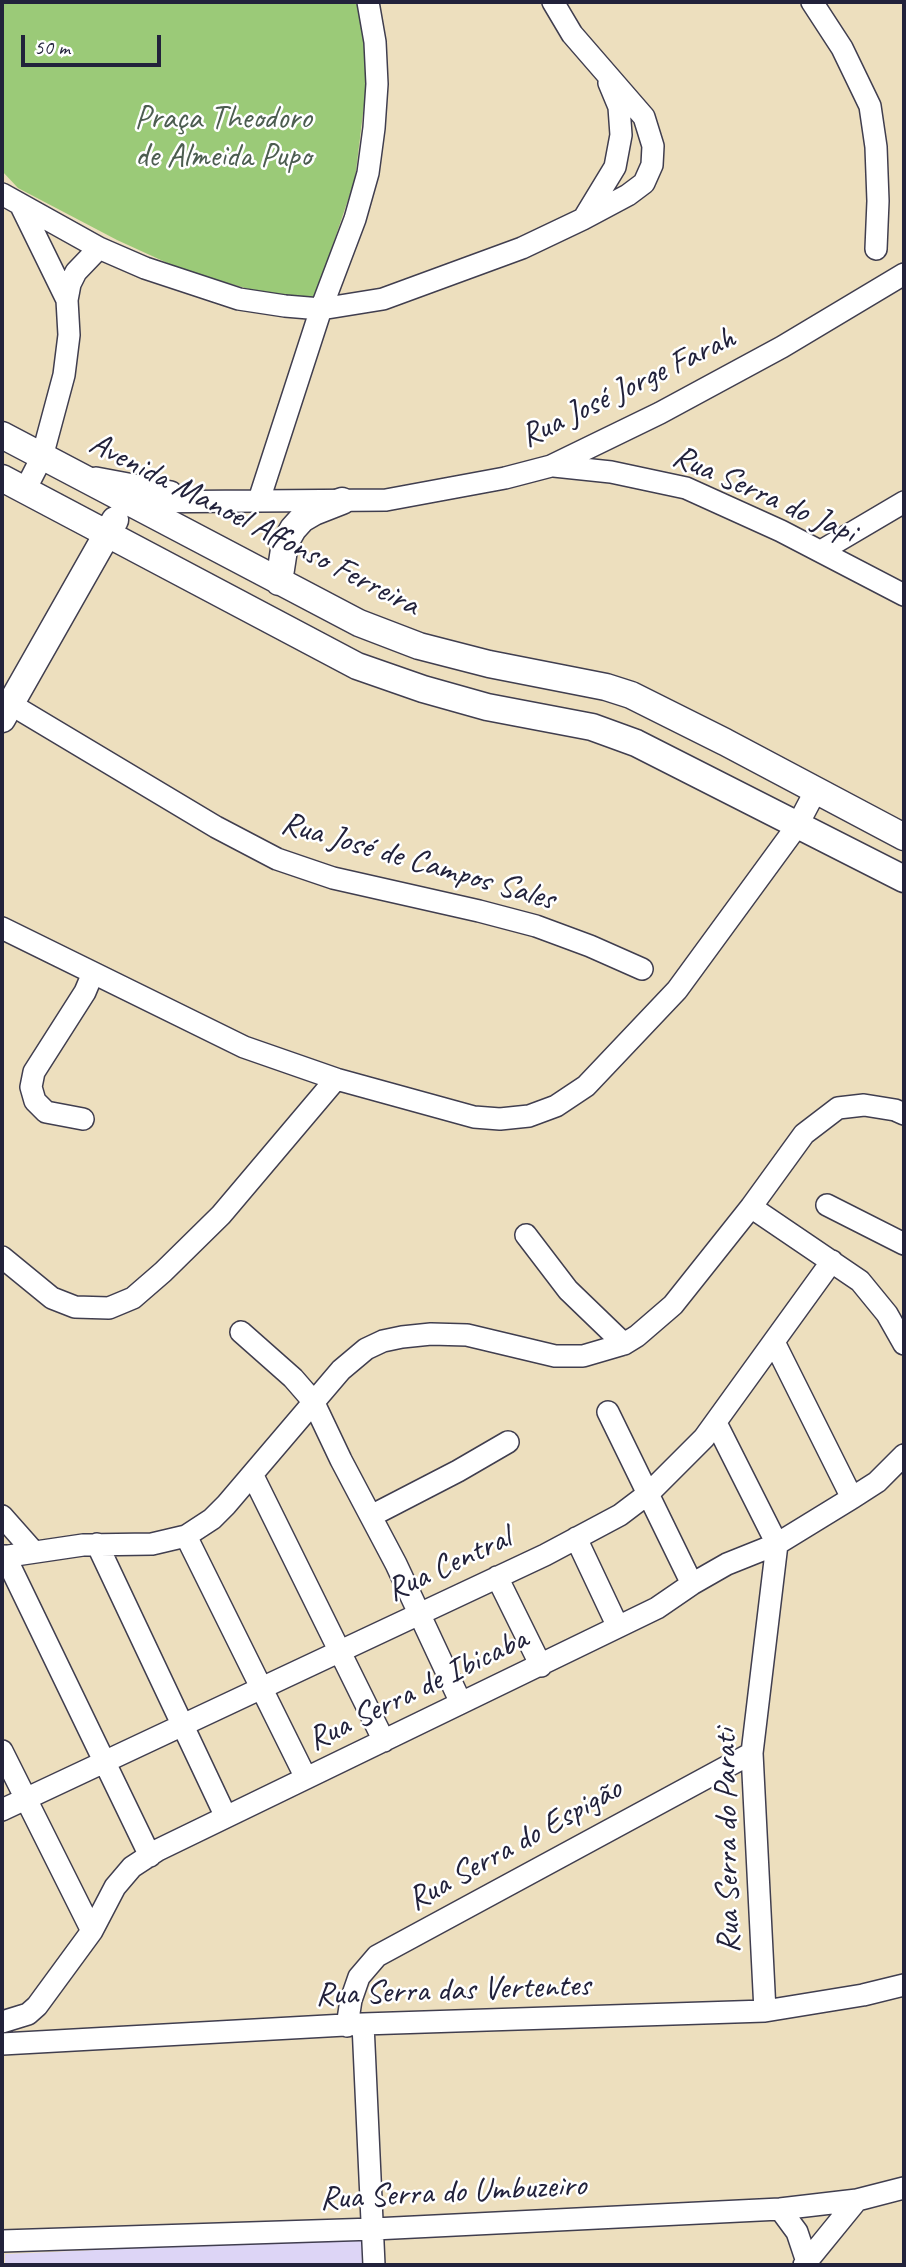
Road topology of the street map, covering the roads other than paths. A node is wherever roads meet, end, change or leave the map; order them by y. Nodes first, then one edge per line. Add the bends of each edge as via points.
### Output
1 (368, 2) edge
2 (553, 2) edge
3 (812, 2) edge
4 (605, 75) junction
5 (11, 199) edge
6 (583, 219) junction
7 (99, 248) junction
8 (876, 249) dead end
9 (904, 274) edge
10 (67, 300) junction
11 (321, 309) junction
12 (2, 435) edge
13 (42, 457) junction
14 (551, 466) junction
15 (72, 473) junction
16 (2, 478) edge
17 (25, 491) junction
18 (258, 500) junction
19 (232, 501) junction
20 (342, 501) junction
21 (127, 502) junction
22 (904, 502) edge
23 (107, 534) junction
24 (821, 551) junction
25 (279, 582) junction
26 (904, 595) edge
27 (5, 707) edge
28 (816, 790) junction
29 (797, 825) junction
30 (904, 837) edge
31 (904, 879) edge
32 (2, 928) edge
33 (642, 970) dead end
34 (93, 973) junction
35 (337, 1079) junction
36 (904, 1114) edge
37 (83, 1119) dead end
38 (827, 1205) dead end
39 (751, 1207) junction
40 (526, 1235) dead end
41 (904, 1244) edge
42 (2, 1257) edge
43 (832, 1261) junction
44 (241, 1332) dead end
45 (774, 1342) junction
46 (624, 1344) junction
47 (904, 1344) edge
48 (313, 1401) junction
49 (608, 1412) dead end
50 (716, 1423) junction
51 (508, 1443) dead end
52 (904, 1455) edge
53 (253, 1476) junction
54 (649, 1493) junction
55 (852, 1498) junction
56 (2, 1516) edge
57 (371, 1516) junction
58 (186, 1536) junction
59 (576, 1538) junction
60 (97, 1544) junction
61 (777, 1544) junction
62 (33, 1551) junction
63 (3, 1556) edge
64 (497, 1577) junction
65 (692, 1584) junction
66 (418, 1614) junction
67 (618, 1627) junction
68 (339, 1651) junction
69 (541, 1666) junction
70 (262, 1688) junction
71 (461, 1703) junction
72 (183, 1725) junction
73 (384, 1741) junction
74 (2, 1751) edge
75 (752, 1752) junction
76 (103, 1762) junction
77 (306, 1778) junction
78 (26, 1799) junction
79 (2, 1810) edge
80 (226, 1817) junction
81 (150, 1856) junction
82 (92, 1931) junction
83 (904, 1985) edge
84 (765, 2011) junction
85 (2, 2022) edge
86 (355, 2025) junction
87 (2, 2044) edge
88 (904, 2188) edge
89 (857, 2200) junction
90 (780, 2208) junction
91 (374, 2229) junction
92 (2, 2241) edge
93 (806, 2264) edge
94 (374, 2265) edge

1 - 11 street via 377,84 368,173
2 - 4 street
3 - 8 street via 842,48 870,106 877,174
4 - 6 street via 619,107 621,135 615,167
4 - 6 street via 644,117 653,146 652,165 644,183
5 - 7 street
5 - 10 street
6 - 11 street via 523,248 383,299
7 - 10 street via 76,272
7 - 11 street via 239,299
9 - 14 street, Rua José Jorge Farah via 672,407
10 - 13 street via 64,375
11 - 18 street
12 - 13 main road, Avenida Manoel Affonso Ferreira
13 - 15 main road, Avenida Manoel Affonso Ferreira
13 - 17 street
14 - 20 street, Rua José Jorge Farah via 452,489 386,500
14 - 24 street, Rua Serra do Japi via 611,472 686,488
15 - 19 street, Rua José Jorge Farah
15 - 21 main road, Avenida Manoel Affonso Ferreira
16 - 17 main road
17 - 23 main road
18 - 19 street, Rua José Jorge Farah
18 - 20 street, Rua José Jorge Farah
19 - 21 street, Rua José Jorge Farah
20 - 25 main road via 314,512 293,529 283,550
21 - 23 main road
21 - 25 main road, Avenida Manoel Affonso Ferreira
22 - 24 street
23 - 27 main road
23 - 29 main road via 357,666 474,704 592,727 636,743
24 - 26 street, Rua Serra do Japi
25 - 28 main road, Avenida Manoel Affonso Ferreira via 359,623 419,646 631,695
27 - 33 street, Rua José de Campos Sales via 276,859 536,926
28 - 29 street
28 - 30 main road, Avenida Manoel Affonso Ferreira
29 - 31 main road
29 - 35 street via 677,990 586,1086 556,1106 528,1116 474,1117
32 - 34 street
34 - 35 street via 244,1047
34 - 37 street via 34,1072 31,1087 35,1101 46,1112
35 - 42 street via 221,1215 133,1298 110,1308 75,1307 52,1298
36 - 39 street via 864,1105 838,1108 804,1134
38 - 41 street
39 - 43 street
39 - 46 street via 673,1305
40 - 46 street via 568,1290
43 - 45 street, Rua Central
43 - 47 street via 860,1281
44 - 48 street
45 - 50 street, Rua Central
45 - 55 street
46 - 48 street via 583,1356 555,1356 467,1335 402,1337 366,1349
48 - 53 street
48 - 57 street
49 - 54 street
50 - 54 street, Rua Central
50 - 61 street
51 - 57 street
52 - 55 street, Rua Serra de Ibicaba via 877,1482
53 - 58 street via 212,1519
53 - 68 street
54 - 59 street, Rua Central via 620,1515
54 - 65 street
55 - 61 street, Rua Serra de Ibicaba
56 - 62 street
57 - 66 street
58 - 60 street via 152,1544
58 - 70 street
59 - 64 street, Rua Central
59 - 67 street
60 - 62 street
60 - 72 street
61 - 65 street, Rua Serra de Ibicaba
61 - 75 street, Rua Serra do Parati
62 - 63 street
63 - 76 street
64 - 66 street, Rua Central
64 - 69 street
65 - 67 street, Rua Serra de Ibicaba
66 - 68 street, Rua Central
66 - 71 street
67 - 69 street, Rua Serra de Ibicaba
68 - 70 street, Rua Central
68 - 73 street
69 - 71 street, Rua Serra de Ibicaba
70 - 72 street, Rua Central
70 - 77 street
71 - 73 street, Rua Serra de Ibicaba
72 - 76 street, Rua Central
72 - 80 street
73 - 77 street, Rua Serra de Ibicaba
74 - 78 street
75 - 84 street, Rua Serra do Parati
75 - 86 street, Rua Serra do Espigão via 377,1956 359,1977 351,2000
76 - 78 street, Rua Central
76 - 81 street
77 - 80 street, Rua Serra de Ibicaba
78 - 79 street, Rua Central
78 - 82 street
80 - 81 street, Rua Serra de Ibicaba
81 - 82 street, Rua Serra de Ibicaba via 132,1867 115,1887
82 - 85 street, Rua Serra de Ibicaba via 37,2006 28,2014
83 - 84 street, Rua Serra das Vertentes
84 - 86 street, Rua Serra das Vertentes
86 - 87 street, Rua Serra das Vertentes
86 - 91 street, Rua Serra do Espigão
88 - 89 street, Rua Serra do Umbuzeiro
89 - 90 street, Rua Serra do Umbuzeiro
89 - 93 street
90 - 91 street, Rua Serra do Umbuzeiro
90 - 93 street via 796,2232
91 - 92 street, Rua Serra do Umbuzeiro
91 - 94 street, Rua Serra do Espigão

